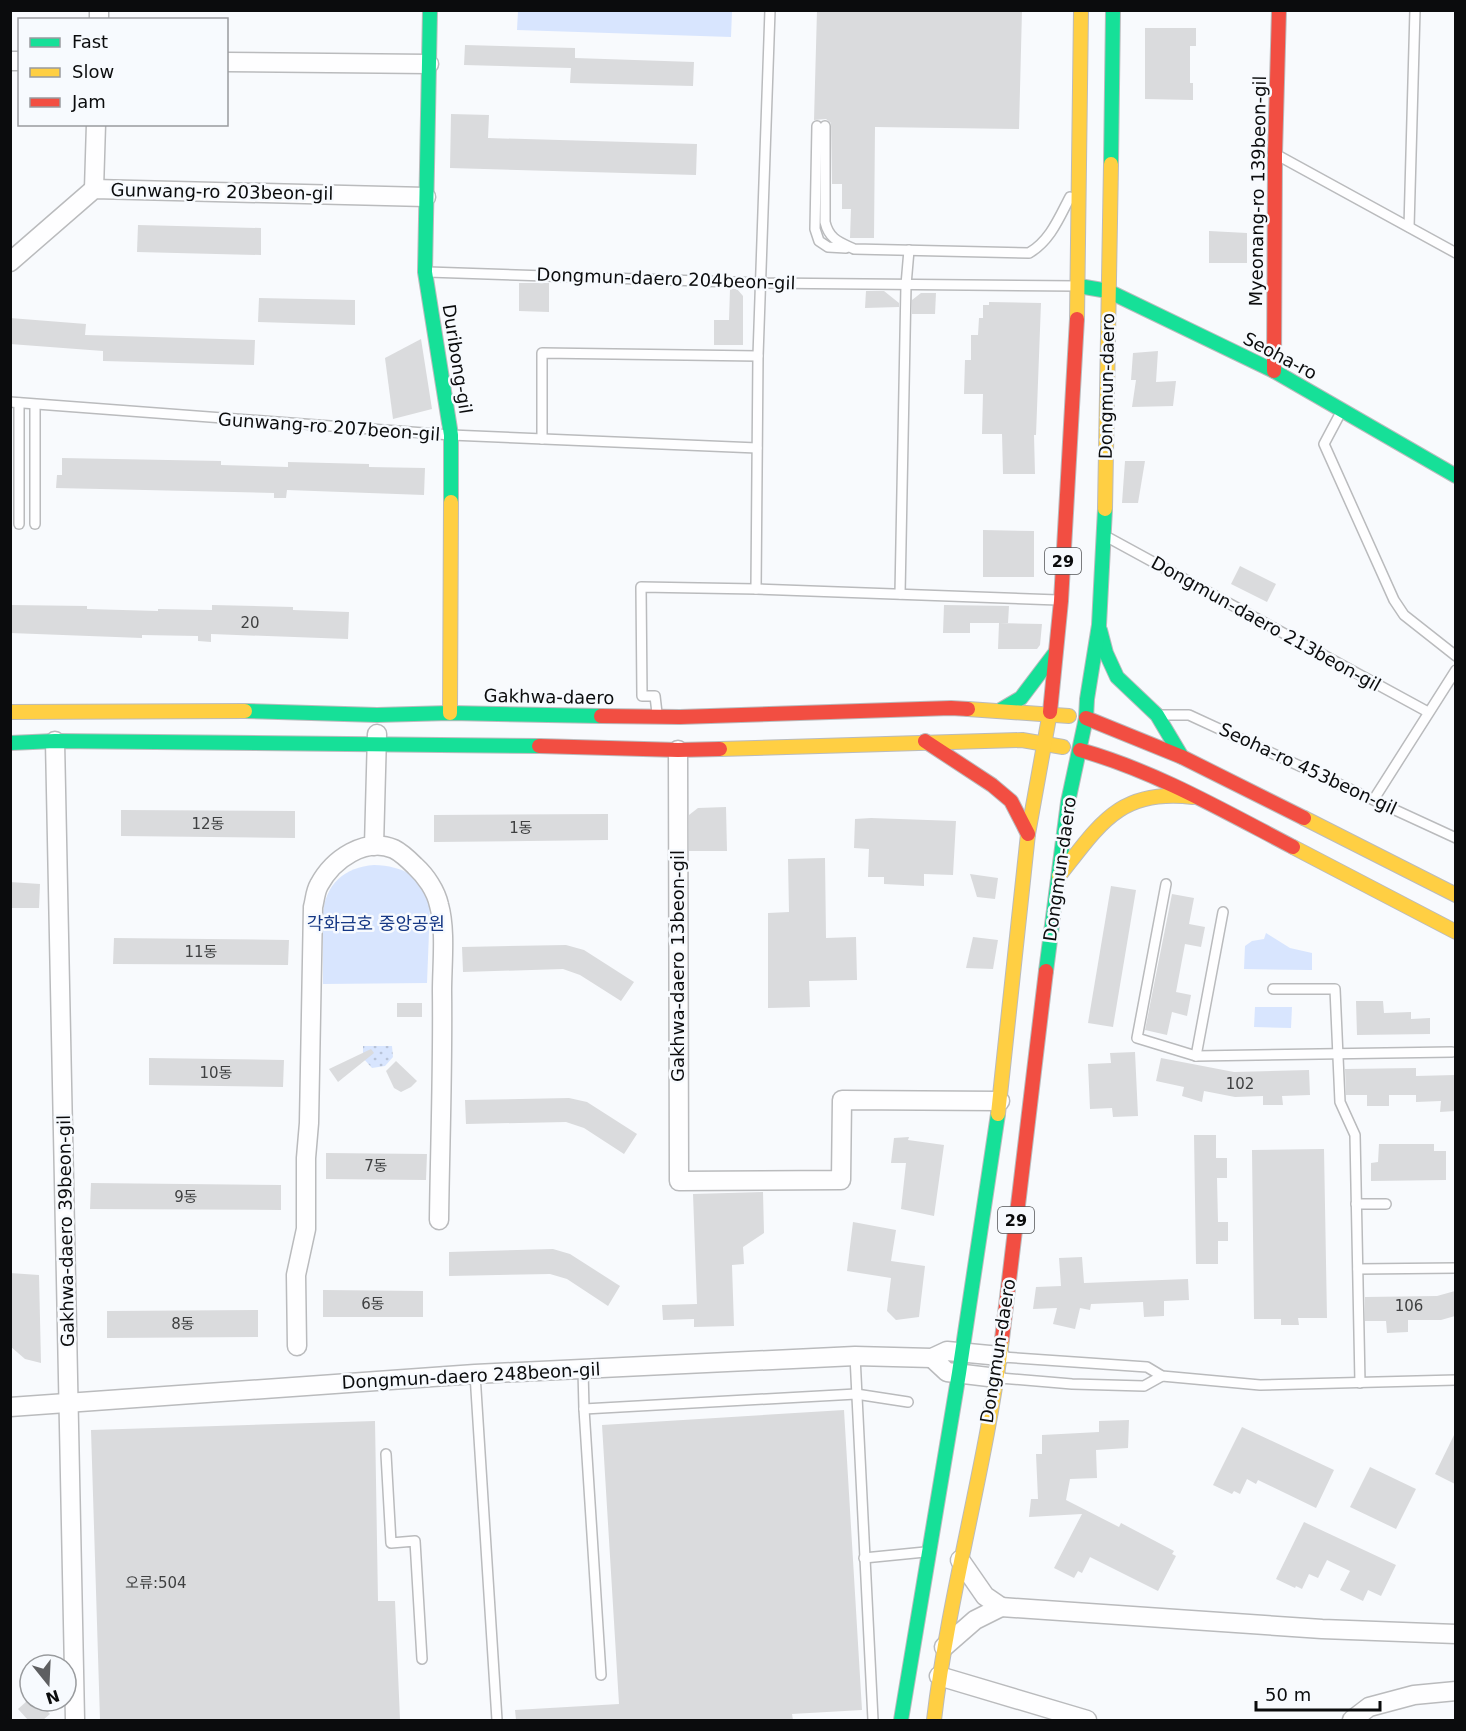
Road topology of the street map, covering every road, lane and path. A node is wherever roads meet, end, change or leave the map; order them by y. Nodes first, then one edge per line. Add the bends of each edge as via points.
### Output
1 (430, 10) edge
2 (770, 10) edge
3 (1081, 10) edge
4 (1113, 10) edge
5 (1279, 10) edge
6 (1416, 10) edge
7 (228, 62) edge
8 (429, 64) junction
9 (96, 126) edge
10 (821, 126) dead end
11 (1275, 154) junction
12 (1079, 179) junction
13 (94, 189) junction
14 (426, 197) junction
15 (1409, 227) junction
16 (909, 250) junction
17 (1455, 253) edge
18 (10, 262) edge
19 (425, 272) junction
20 (762, 283) junction
21 (906, 285) junction
22 (1079, 286) junction
23 (1108, 291) junction
24 (758, 356) junction
25 (1274, 371) junction
26 (15, 403) edge
27 (35, 405) junction
28 (1342, 410) junction
29 (451, 435) junction
30 (542, 439) junction
31 (756, 448) junction
32 (1455, 476) edge
33 (19, 524) dead end
34 (35, 524) dead end
35 (1105, 535) junction
36 (756, 590) junction
37 (900, 594) junction
38 (1061, 601) junction
39 (1099, 625) junction
40 (1055, 653) junction
41 (1455, 656) edge
42 (1455, 670) edge
43 (999, 711) junction
44 (10, 712) edge
45 (1428, 712) junction
46 (1050, 713) junction
47 (450, 714) junction
48 (377, 715) junction
49 (1157, 715) junction
50 (657, 717) junction
51 (1086, 718) junction
52 (56, 741) junction
53 (925, 741) junction
54 (10, 743) edge
55 (1045, 744) junction
56 (376, 745) junction
57 (678, 750) junction
58 (1080, 750) junction
59 (1182, 757) junction
60 (1197, 797) junction
61 (1374, 799) junction
62 (1028, 834) junction
63 (1455, 838) edge
64 (374, 846) junction
65 (1058, 878) junction
66 (1166, 884) dead end
67 (1455, 895) edge
68 (1223, 912) dead end
69 (1455, 932) edge
70 (1273, 989) dead end
71 (1452, 1052) dead end
72 (1338, 1054) junction
73 (1196, 1056) junction
74 (1000, 1101) junction
75 (1356, 1204) junction
76 (1386, 1204) dead end
77 (439, 1220) dead end
78 (1455, 1268) edge
79 (1358, 1269) junction
80 (297, 1346) dead end
81 (962, 1352) junction
82 (855, 1356) junction
83 (1000, 1356) junction
84 (932, 1359) junction
85 (583, 1370) junction
86 (959, 1373) junction
87 (475, 1374) junction
88 (1162, 1376) junction
89 (997, 1378) junction
90 (1455, 1380) edge
91 (1360, 1383) junction
92 (856, 1394) junction
93 (908, 1402) dead end
94 (68, 1403) junction
95 (10, 1407) edge
96 (584, 1408) junction
97 (386, 1454) dead end
98 (929, 1551) junction
99 (864, 1558) junction
100 (960, 1560) junction
101 (1001, 1607) junction
102 (1455, 1634) edge
103 (944, 1647) junction
104 (422, 1659) dead end
105 (601, 1675) dead end
106 (939, 1676) junction
107 (1455, 1690) edge
108 (75, 1720) edge
109 (498, 1720) edge
110 (873, 1720) edge
111 (901, 1720) edge
112 (934, 1720) edge
113 (1087, 1720) edge
114 (1352, 1720) edge

1 - 8 main road, Duribong-gil
2 - 20 lane
3 - 12 main road, Dongmun-daero / 29
4 - 23 main road, Dongmun-daero / 29
5 - 11 main road, Myeonang-ro 139beon-gil
6 - 15 lane
7 - 8 street
8 - 14 main road, Duribong-gil
9 - 13 street
10 - 16 lane via 827,231 835,240 854,249
11 - 15 lane
11 - 25 main road, Myeonang-ro 139beon-gil
12 - 16 lane via 1052,231 1040,247 1029,253
12 - 22 main road, Dongmun-daero / 29
13 - 14 street, Gunwang-ro 203beon-gil
13 - 18 street, Gunwang-ro 203beon-gil
14 - 19 main road, Duribong-gil
15 - 17 lane
16 - 21 lane
19 - 20 lane, Dongmun-daero 204beon-gil
19 - 29 main road, Duribong-gil
20 - 21 lane, Dongmun-daero 204beon-gil
20 - 24 lane
21 - 22 lane, Dongmun-daero 204beon-gil
21 - 37 lane
22 - 23 main road, Seoha-ro
22 - 38 main road, Dongmun-daero / 29
23 - 25 main road, Seoha-ro
23 - 35 main road, Dongmun-daero / 29
24 - 30 lane via 542,352
24 - 31 lane
25 - 28 main road, Seoha-ro
26 - 27 lane, Gunwang-ro 207beon-gil
26 - 33 lane
27 - 29 lane, Gunwang-ro 207beon-gil
27 - 34 lane
28 - 32 main road, Seoha-ro
28 - 41 lane via 1324,444 1394,600 1404,615
29 - 30 lane, Gunwang-ro 207beon-gil
29 - 47 main road, Duribong-gil
30 - 31 lane, Gunwang-ro 207beon-gil
31 - 36 lane
35 - 39 main road, Dongmun-daero / 29
35 - 45 lane, Dongmun-daero 213beon-gil
36 - 37 lane
36 - 50 lane via 641,587 642,696 655,696
37 - 38 lane
38 - 40 main road, Dongmun-daero / 29
39 - 49 main road via 1117,677
39 - 51 main road, Dongmun-daero / 29
40 - 43 main road via 1021,698
40 - 46 main road, Dongmun-daero / 29
42 - 45 lane
43 - 46 main road, Gakhwa-daero
43 - 50 main road, Gakhwa-daero via 951,708
44 - 48 main road, Gakhwa-daero via 258,711
45 - 61 lane
46 - 51 main road, Gakhwa-daero
46 - 55 main road, Dongmun-daero / 29
47 - 48 main road, Gakhwa-daero
47 - 50 main road, Gakhwa-daero
48 - 56 street
49 - 59 main road
49 - 61 lane, Seoha-ro 453beon-gil via 1189,715
51 - 58 main road, Dongmun-daero / 29
51 - 59 main road, Gakhwa-daero
52 - 54 main road
52 - 56 main road
52 - 94 street, Gakhwa-daero 39beon-gil
53 - 55 main road via 1022,740
53 - 57 main road
53 - 62 main road via 1011,801
55 - 58 main road
55 - 62 main road, Dongmun-daero / 29
56 - 57 main road
56 - 64 street
57 - 74 street, Gakhwa-daero 13beon-gil via 679,1181 841,1180 842,1100
58 - 60 main road via 1116,760
58 - 65 main road, Dongmun-daero / 29 via 1068,802
59 - 67 main road, Gakhwa-daero
60 - 65 main road via 1146,797 1122,808 1103,821
60 - 69 main road
61 - 63 lane, Seoha-ro 453beon-gil
62 - 74 main road, Dongmun-daero / 29
64 - 77 street via 397,850 421,871 440,906
64 - 80 street via 356,849 333,867 318,886 313,907 306,1229 296,1275
65 - 83 main road, Dongmun-daero / 29
66 - 73 lane via 1137,1038
68 - 73 lane
70 - 72 lane via 1335,989
71 - 72 lane
72 - 73 lane
72 - 75 lane via 1340,1102 1355,1135
74 - 81 main road, Dongmun-daero / 29
75 - 76 lane
75 - 79 lane
78 - 79 lane
79 - 91 lane
81 - 83 street, Dongmun-daero 248beon-gil
81 - 84 street, Dongmun-daero 248beon-gil via 947,1351
81 - 86 main road, Dongmun-daero / 29
82 - 84 street, Dongmun-daero 248beon-gil
82 - 85 street, Dongmun-daero 248beon-gil
82 - 92 lane
83 - 88 lane via 1147,1367
83 - 89 main road, Dongmun-daero / 29
84 - 86 street, Dongmun-daero 248beon-gil via 947,1372
85 - 87 street, Dongmun-daero 248beon-gil
85 - 96 lane
86 - 89 street, Dongmun-daero 248beon-gil
86 - 98 main road, Dongmun-daero / 29
87 - 94 street, Dongmun-daero 248beon-gil
87 - 109 lane
88 - 89 lane via 1144,1386
88 - 91 lane via 1260,1385
89 - 100 main road, Dongmun-daero / 29
90 - 91 lane
92 - 93 lane
92 - 96 lane
92 - 99 lane
94 - 95 street, Dongmun-daero 248beon-gil
94 - 108 street, Gakhwa-daero 39beon-gil
96 - 105 lane
97 - 104 lane via 392,1543 415,1541
98 - 99 lane
98 - 111 main road, Dongmun-daero / 29
99 - 110 lane
100 - 101 street via 985,1596
100 - 103 main road, Dongmun-daero / 29
101 - 102 street
101 - 103 street via 975,1620
103 - 106 main road, Dongmun-daero / 29
106 - 112 main road, Dongmun-daero / 29
106 - 113 street
107 - 114 street via 1414,1695 1369,1707

